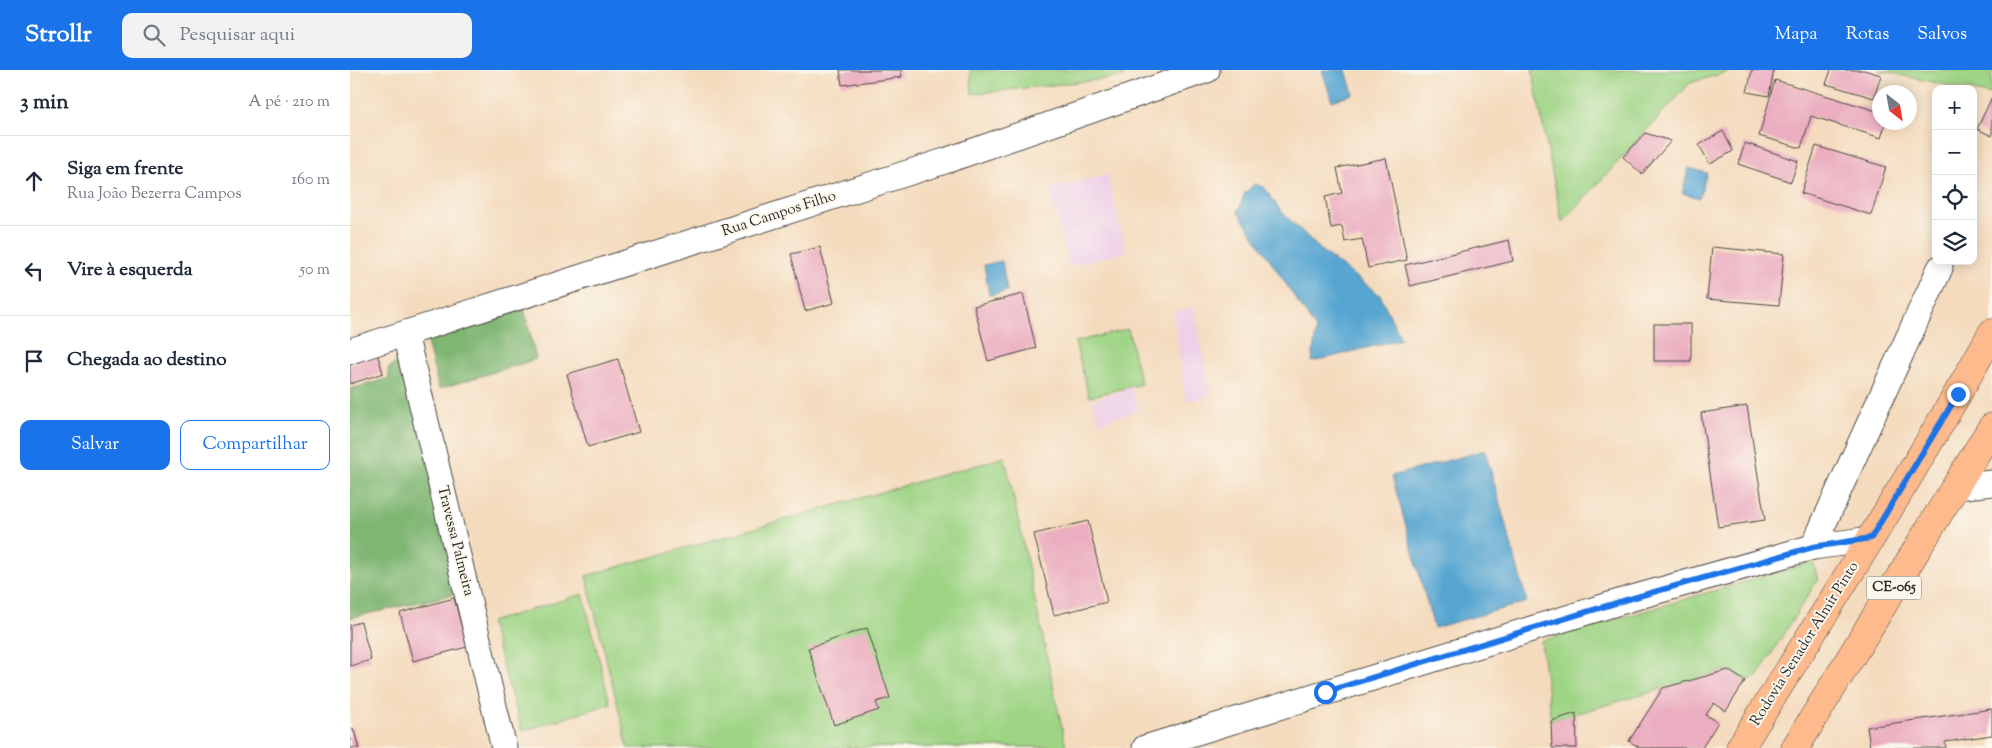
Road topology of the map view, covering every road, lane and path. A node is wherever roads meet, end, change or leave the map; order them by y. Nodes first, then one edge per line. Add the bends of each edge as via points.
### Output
1 (1207, 70) edge
2 (1940, 268) dead end
3 (1992, 333) edge
4 (405, 334) junction
5 (350, 351) edge
6 (1992, 427) edge
7 (1992, 483) edge
8 (1957, 487) junction
9 (1871, 538) junction
10 (1813, 547) junction
11 (504, 748) edge
12 (1145, 748) edge
13 (1740, 748) edge
14 (1795, 748) edge

1 - 4 street, Rua Campos Filho via 945,161
2 - 10 street
3 - 9 main road, Rodovia Senador Almir Pinto / CE-065
4 - 5 street, Rua Campos Filho
4 - 11 street, Travessa Palmeira
6 - 8 main road, CE-065
7 - 8 street
8 - 14 main road, CE-065
9 - 10 street
9 - 13 main road, Rodovia Senador Almir Pinto / CE-065
10 - 12 street via 1629,599

